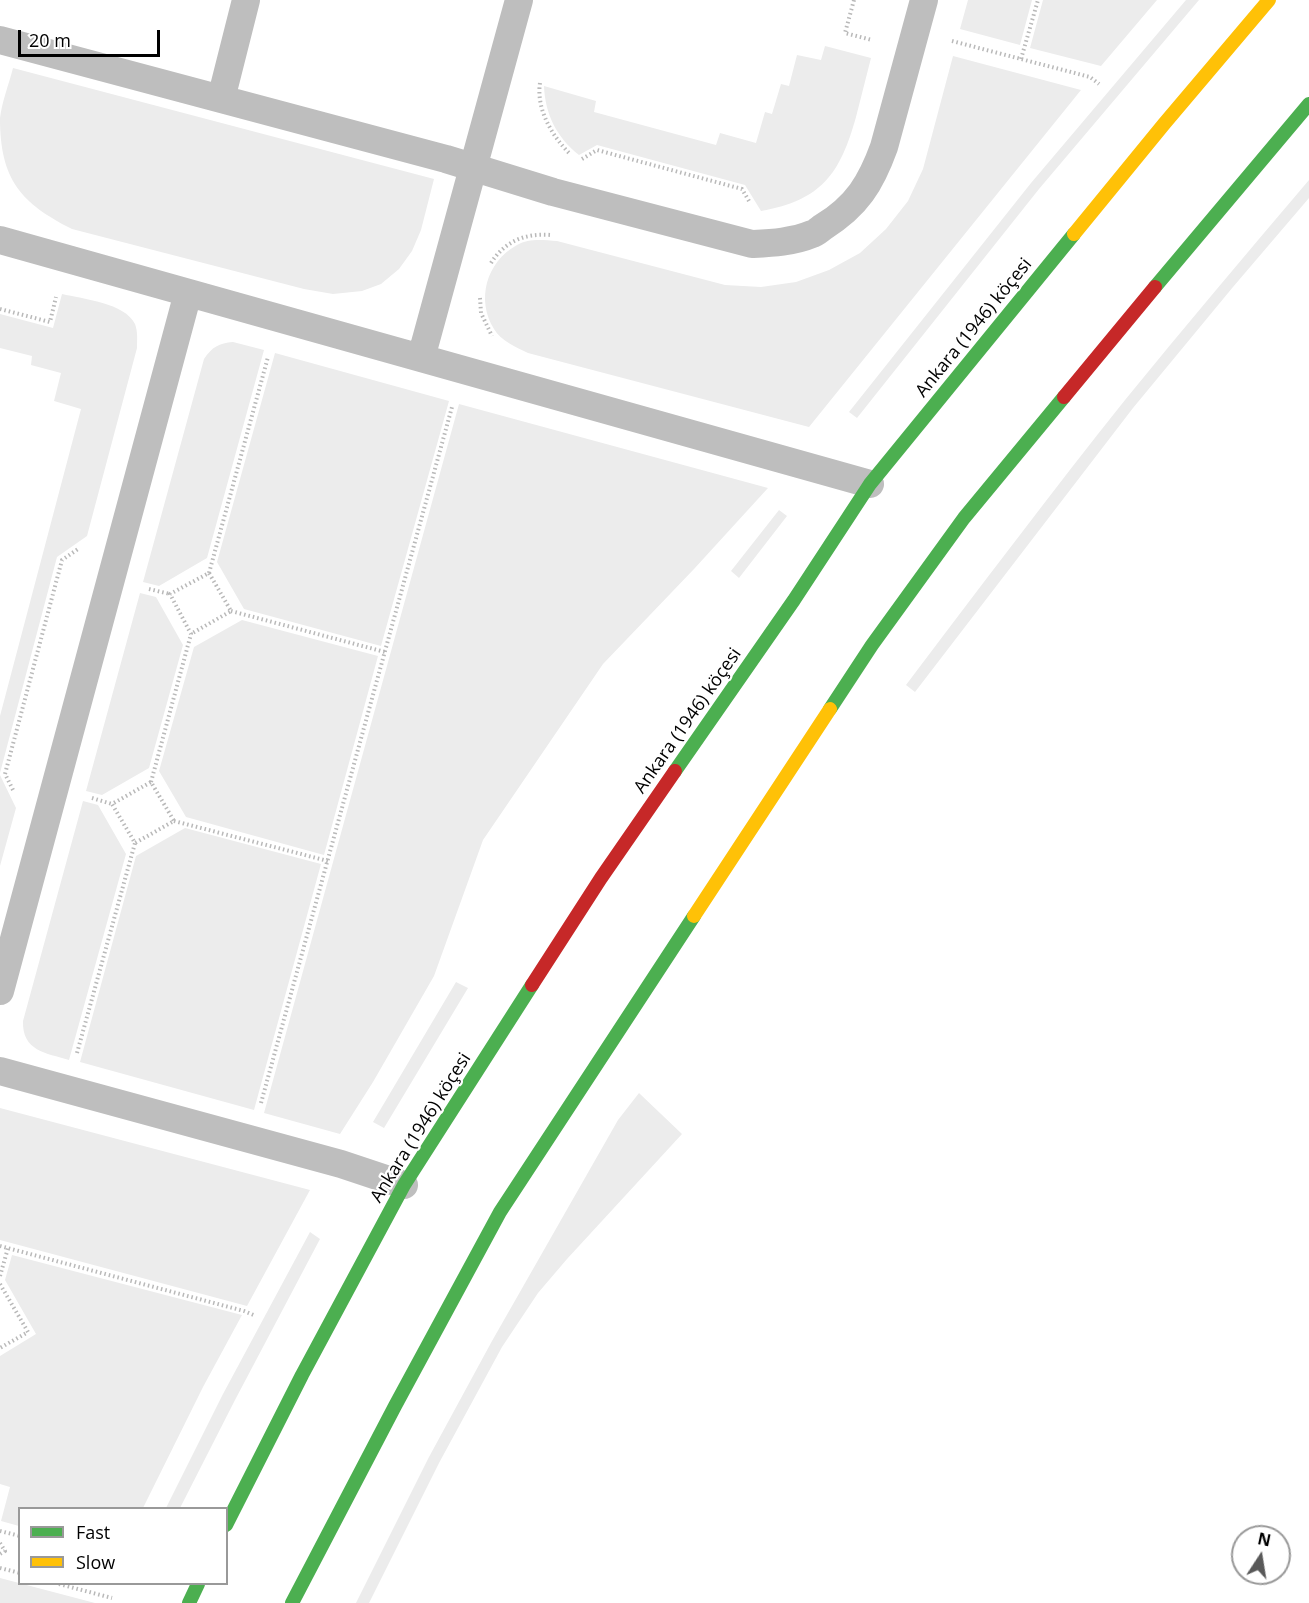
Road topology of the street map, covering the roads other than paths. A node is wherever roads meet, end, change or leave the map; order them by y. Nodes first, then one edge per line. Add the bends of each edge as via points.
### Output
1 (246, 0) edge
2 (519, 0) edge
3 (924, 0) edge
4 (1269, 0) edge
5 (0, 40) edge
6 (221, 99) junction
7 (1309, 104) edge
8 (473, 166) junction
9 (0, 240) edge
10 (188, 293) junction
11 (421, 358) junction
12 (870, 484) junction
13 (0, 991) edge
14 (0, 1071) edge
15 (404, 1185) junction
16 (228, 1521) edge
17 (198, 1585) edge
18 (189, 1603) edge
19 (292, 1603) edge

1 - 6 lane
2 - 8 lane
3 - 8 lane via 876,170 858,199 812,234 752,244 553,192
4 - 12 main road, Ankara (1946) köçesi
5 - 6 lane
6 - 8 lane
7 - 19 main road via 964,518 872,645 500,1212
8 - 11 lane
9 - 10 lane
10 - 11 lane
10 - 13 lane
11 - 12 lane
12 - 15 main road, Ankara (1946) köçesi via 601,878
14 - 15 lane via 341,1164
15 - 16 main road, Ankara (1946) köçesi
17 - 18 main road

